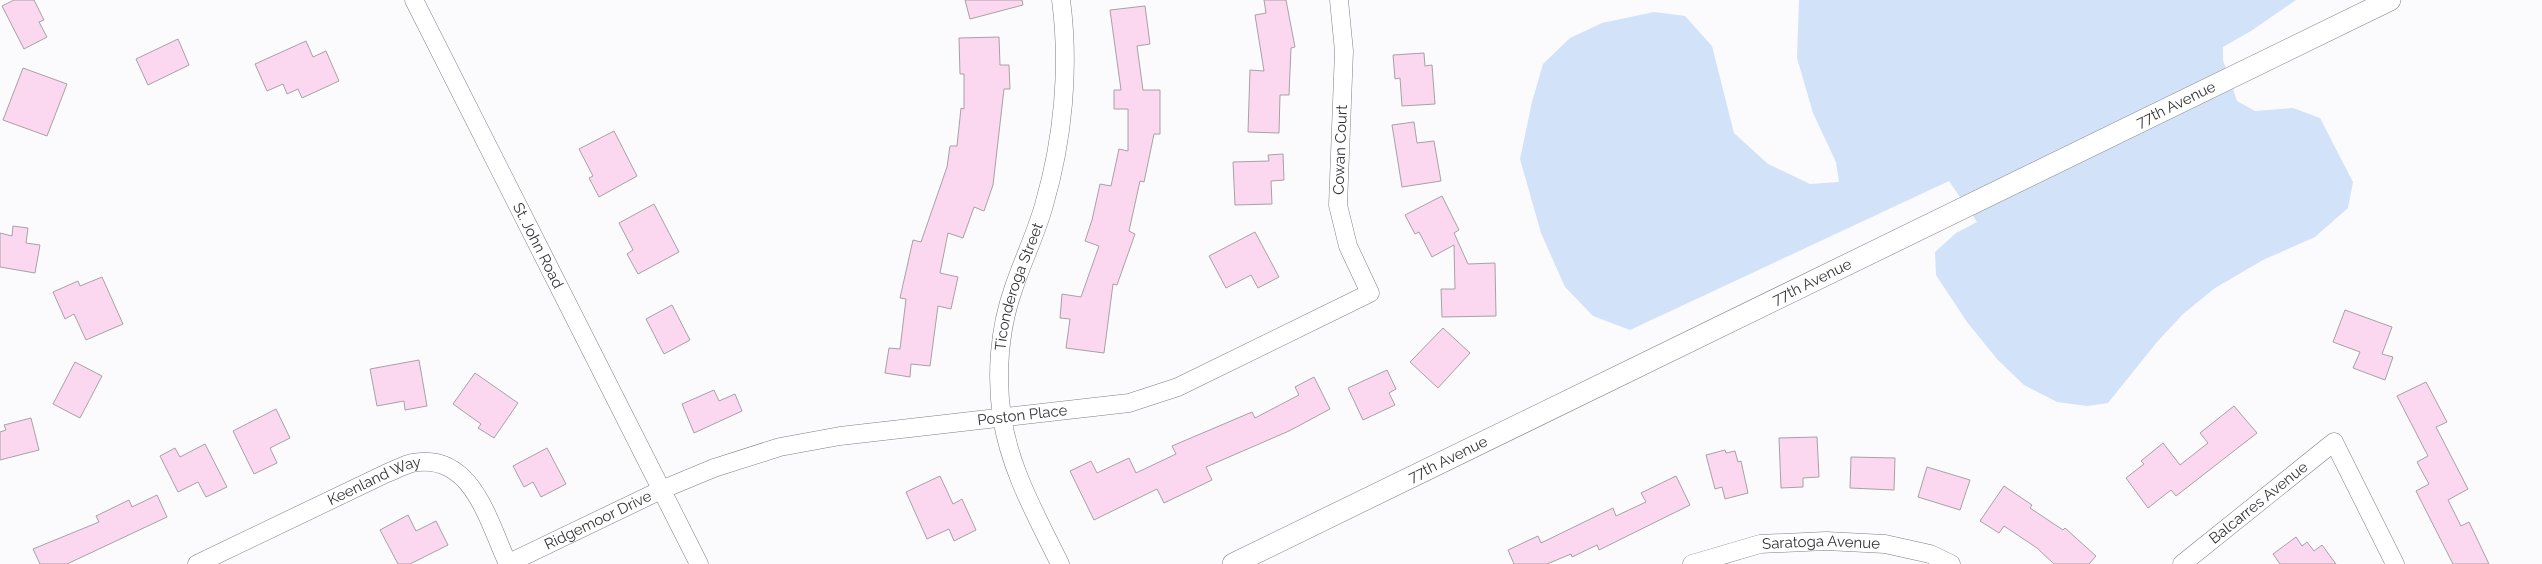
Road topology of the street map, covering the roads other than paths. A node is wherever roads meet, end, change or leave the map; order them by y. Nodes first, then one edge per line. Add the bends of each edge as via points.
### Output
1 (414, 0) edge
2 (1061, 0) edge
3 (1340, 0) edge
4 (2390, 0) edge
5 (1370, 293) joint
6 (1002, 417) junction
7 (662, 490) junction
8 (197, 564) edge
9 (507, 564) edge
10 (699, 564) edge
11 (1060, 564) edge
12 (1233, 564) edge
13 (1692, 564) edge
14 (1952, 564) edge
15 (2182, 564) edge
16 (2395, 564) edge

1 - 7 street, St. John Road
2 - 6 street, Ticonderoga Street via 1065,32 1063,103 1056,159 1044,207 1012,292 1003,331 999,376
3 - 5 street, Cowan Court via 1344,51 1338,205 1348,246
4 - 12 street, 77th Avenue
5 - 6 street, Poston Place via 1178,387 1129,403
6 - 7 street, Poston Place via 840,436 780,447 714,468
6 - 11 street, Ticonderoga Street via 1011,457
7 - 9 street, Ridgemoor Drive
7 - 10 street, St. John Road
8 - 9 street, Keenland Way via 387,473 412,463 433,462 455,468 471,485
13 - 14 street, Saratoga Avenue via 1760,544 1826,541 1885,544 1930,554
15 - 16 street, Balcarres Avenue via 2334,442

